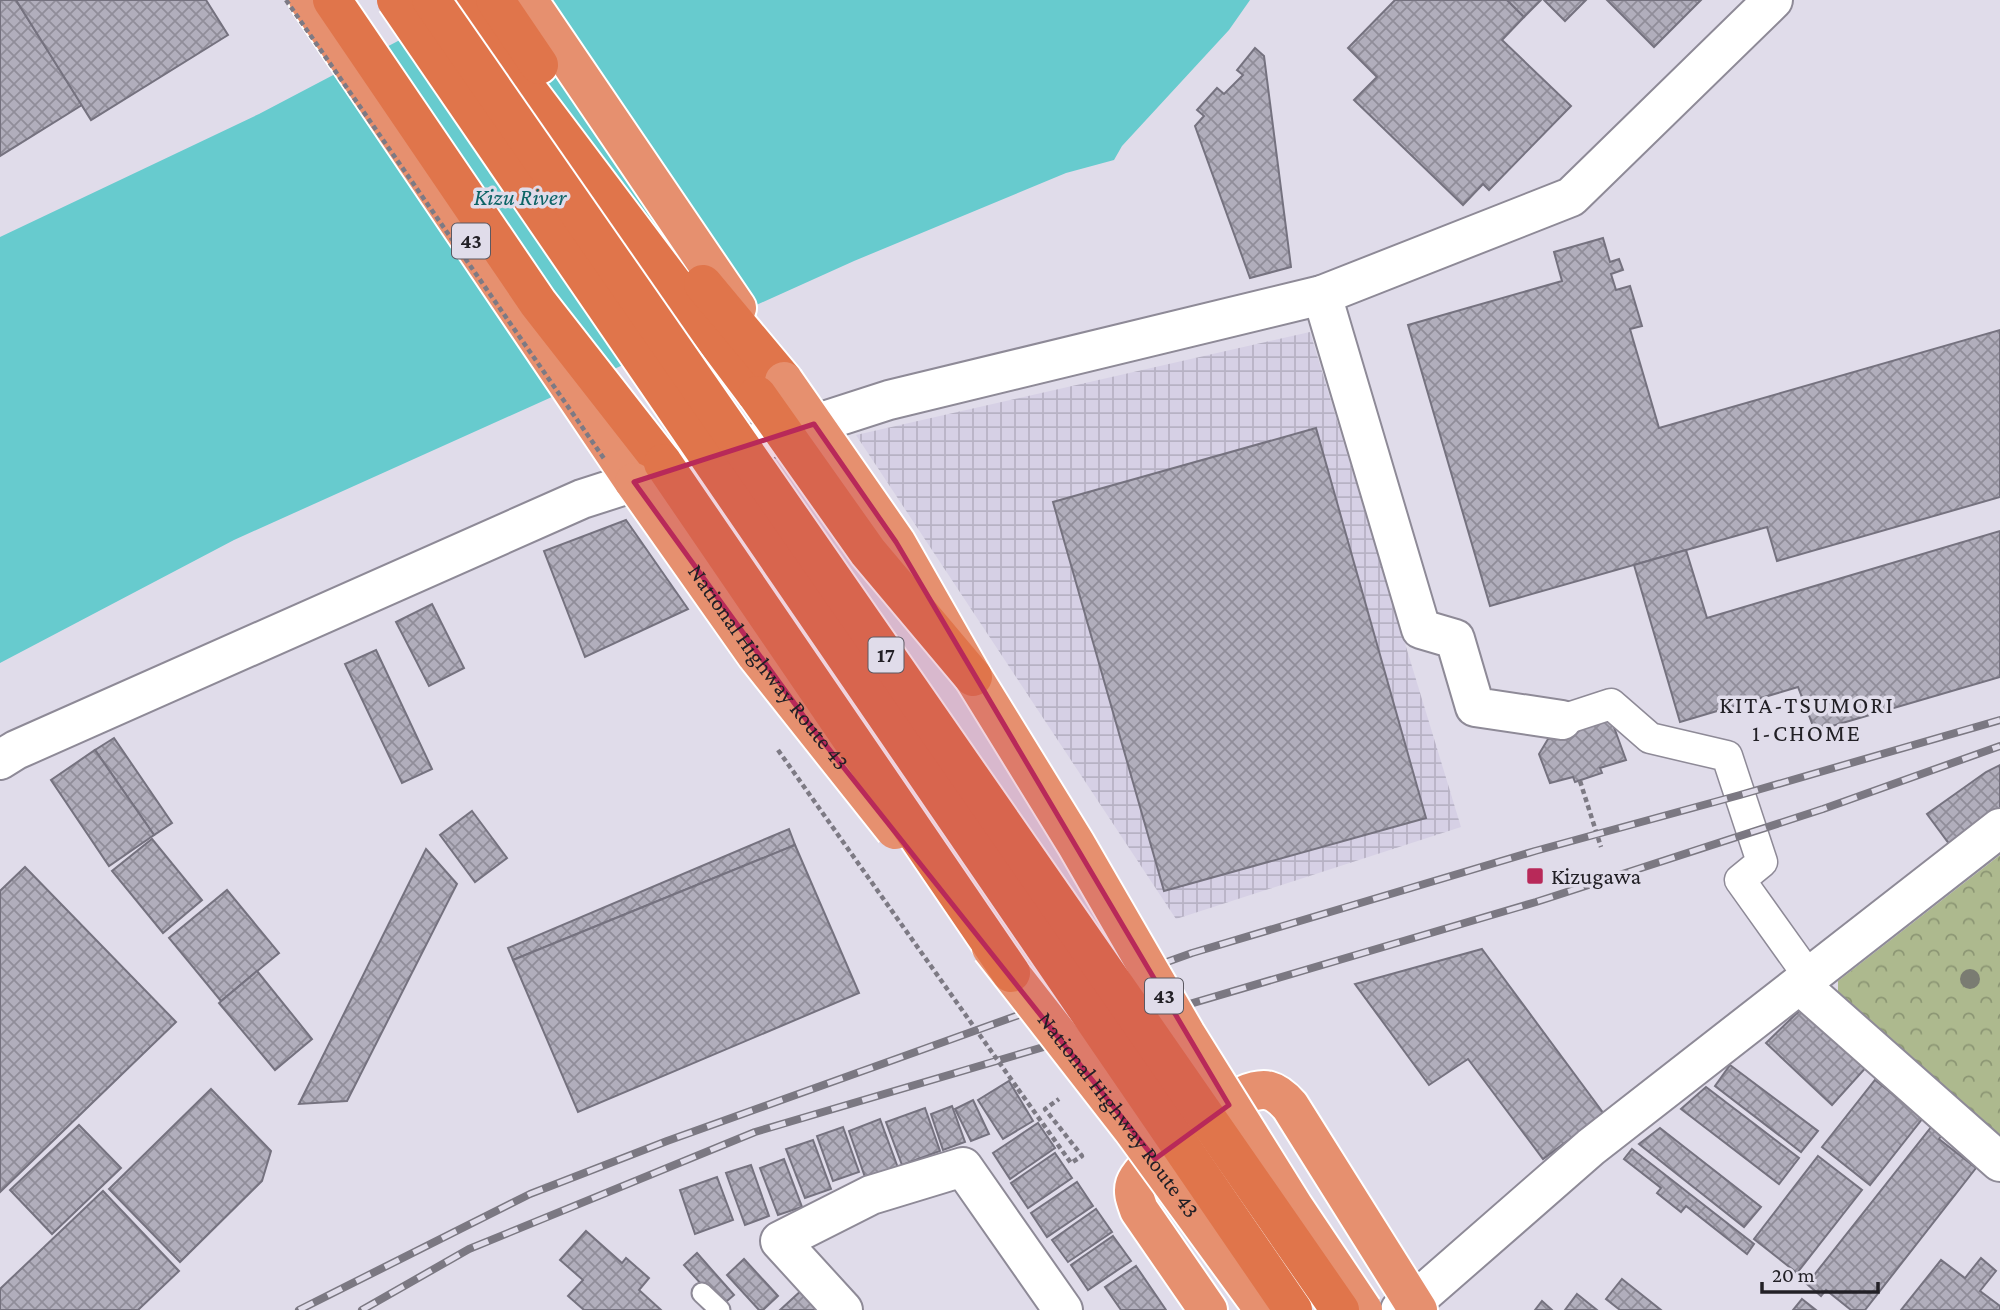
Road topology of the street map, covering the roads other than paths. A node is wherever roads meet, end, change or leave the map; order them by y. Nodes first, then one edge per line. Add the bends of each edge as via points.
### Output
1 (308, 0) edge
2 (332, 0) edge
3 (364, 0) edge
4 (396, 0) edge
5 (431, 0) edge
6 (460, 0) edge
7 (495, 0) edge
8 (528, 0) edge
9 (1773, 0) edge
10 (1322, 295) junction
11 (784, 381) junction
12 (663, 463) junction
13 (972, 677) junction
14 (1562, 720) joint
15 (0, 760) edge
16 (2000, 828) edge
17 (1011, 973) junction
18 (1805, 982) junction
19 (2000, 1162) edge
20 (702, 1293) dead end
21 (1410, 1307) edge
22 (720, 1310) edge
23 (843, 1310) edge
24 (1063, 1310) edge
25 (1208, 1310) edge
26 (1264, 1310) edge
27 (1293, 1310) edge
28 (1340, 1310) edge
29 (1363, 1310) edge

1 - 17 highway, National Highway Route 43 / 43, bridge via 756,654
2 - 12 highway via 538,303
3 - 12 highway via 430,108 557,288
4 - 27 highway, 17, bridge
5 - 28 highway, 17, bridge
6 - 13 highway, bridge via 757,395 868,552
7 - 11 highway via 614,171
8 - 11 highway, 43
9 - 10 street via 1571,197
10 - 14 street via 1421,629 1455,639 1475,708
10 - 15 street via 889,400 582,499
11 - 13 highway, 43, bridge via 896,542
12 - 17 highway, bridge
13 - 29 highway, 43, bridge via 1234,1113
14 - 18 street via 1611,704 1650,738 1727,756 1762,862 1740,880
16 - 18 street
17 - 26 highway, National Highway Route 43 / 43, bridge via 1140,1139
18 - 19 street
18 - 21 street via 1591,1147
20 - 22 lane
21 - 25 highway via 1290,1106 1268,1088 1244,1094 1150,1162 1135,1184 1139,1210
23 - 24 street via 773,1244 871,1195 963,1167

